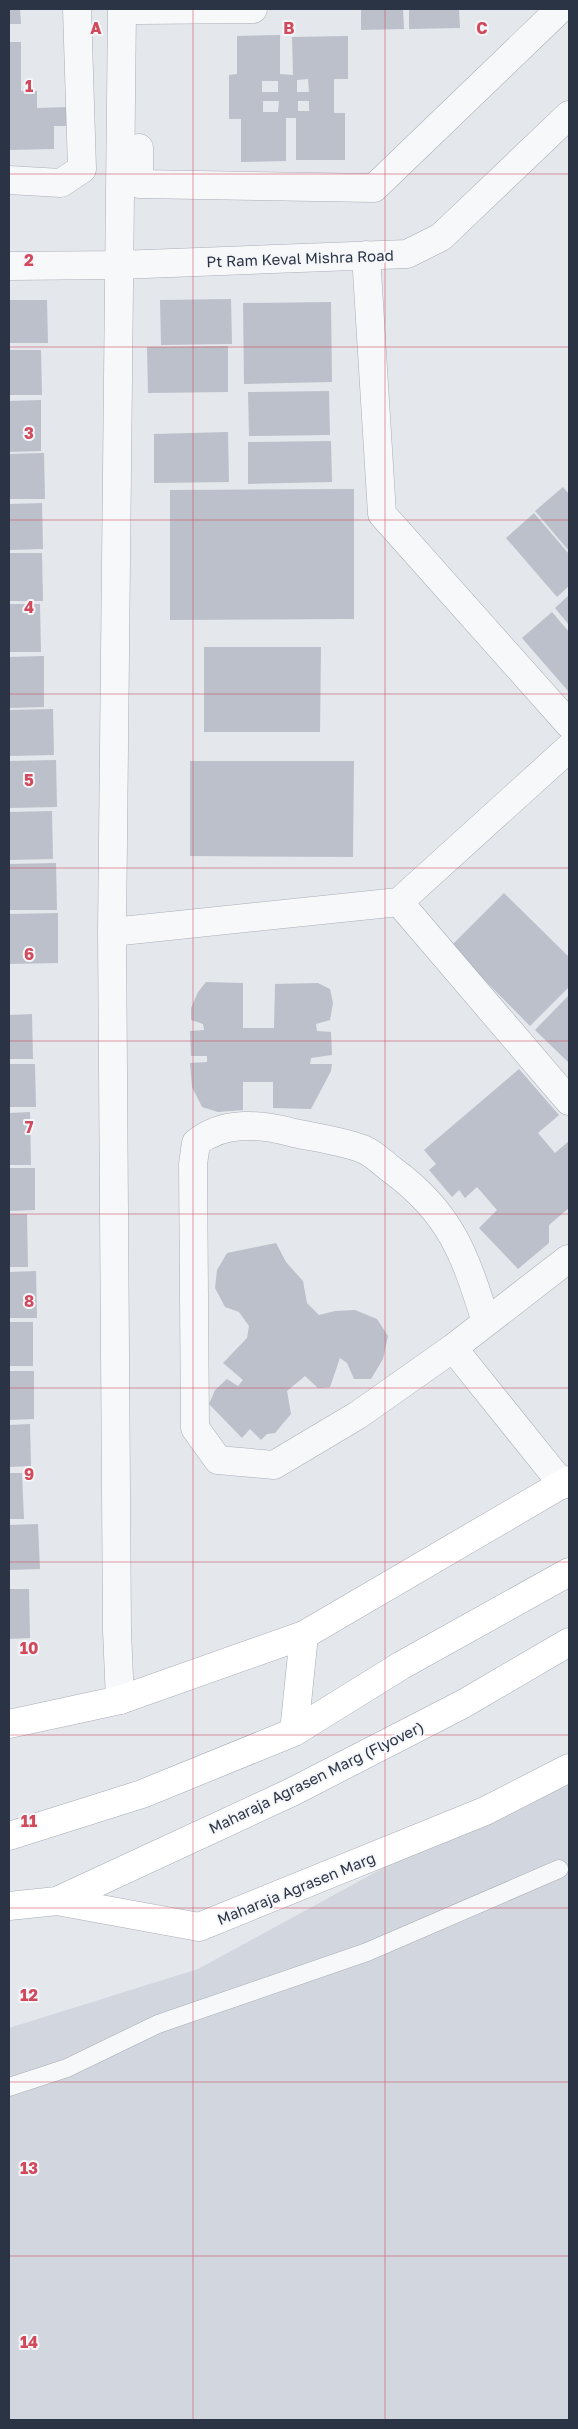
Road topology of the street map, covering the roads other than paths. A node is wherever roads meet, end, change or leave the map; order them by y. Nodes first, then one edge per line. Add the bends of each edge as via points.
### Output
1 (76, 9) edge
2 (133, 9) edge
3 (253, 9) edge
4 (560, 9) edge
5 (569, 114) edge
6 (9, 180) edge
7 (366, 255) junction
8 (119, 265) junction
9 (9, 266) edge
10 (569, 724) edge
11 (569, 748) edge
12 (399, 902) junction
13 (112, 932) junction
14 (569, 1101) edge
15 (568, 1259) dead end
16 (486, 1322) junction
17 (453, 1348) junction
18 (566, 1482) edge
19 (569, 1572) edge
20 (304, 1636) junction
21 (569, 1642) edge
22 (120, 1700) junction
23 (9, 1724) edge
24 (294, 1732) junction
25 (569, 1768) edge
26 (9, 1836) edge
27 (559, 1869) dead end
28 (57, 1901) junction
29 (9, 1906) edge
30 (9, 2087) edge

1 - 6 street via 82,169 61,183
2 - 3 street
2 - 4 street via 139,184 374,188
2 - 8 street
5 - 7 street, Pt Ram Keval Mishra Road via 441,237 407,254
7 - 8 street, Pt Ram Keval Mishra Road
7 - 10 street via 382,514
8 - 9 street, Pt Ram Keval Mishra Road
8 - 13 street
11 - 12 street
12 - 13 street
12 - 14 street
13 - 22 street
15 - 16 street
16 - 17 street
16 - 17 street via 471,1273 452,1232 418,1189 366,1150 282,1129 235,1125 209,1132 196,1143 192,1164 195,1428 218,1460 274,1465 358,1415
17 - 18 street
18 - 20 main road
19 - 24 main road
20 - 22 main road
20 - 24 main road
21 - 28 main road, Maharaja Agrasen Marg (Flyover) via 463,1704 292,1792
22 - 23 main road
24 - 26 main road via 142,1794
25 - 28 main road, Maharaja Agrasen Marg via 485,1811 199,1927
27 - 30 lane via 367,1952 158,2024 67,2068
28 - 29 main road, Maharaja Agrasen Marg

